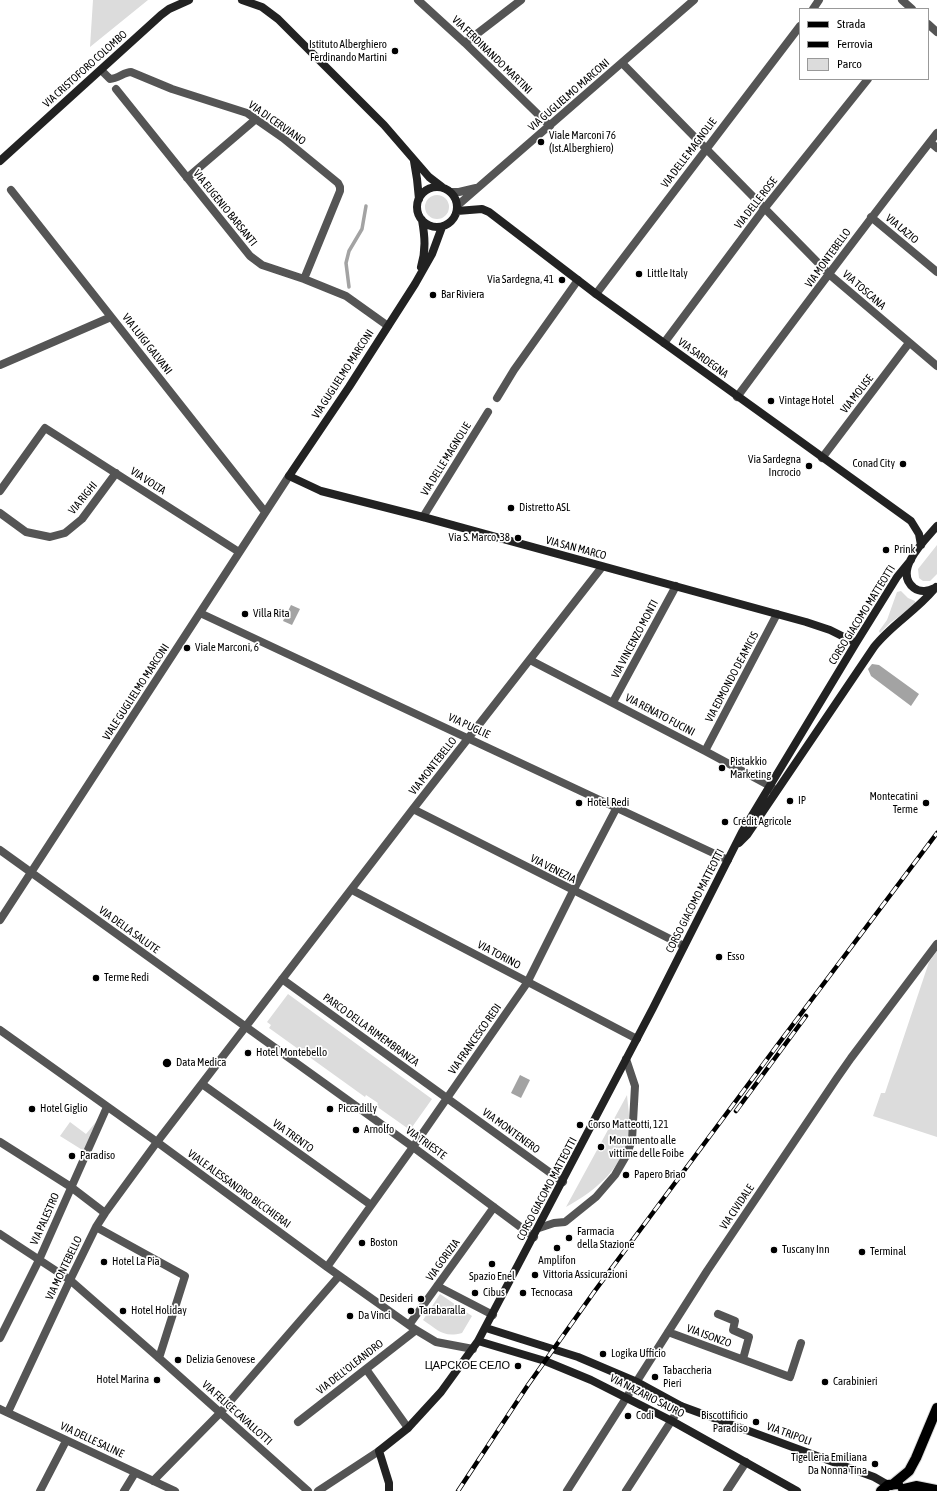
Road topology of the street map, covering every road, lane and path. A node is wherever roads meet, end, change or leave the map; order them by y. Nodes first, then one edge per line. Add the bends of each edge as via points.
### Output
1 (188, 0) edge
2 (242, 0) edge
3 (418, 0) edge
4 (521, 0) edge
5 (694, 0) edge
6 (820, 0) edge
7 (902, 0) edge
8 (814, 8) edge
9 (911, 8) edge
10 (929, 25) edge
11 (799, 27) edge
12 (937, 32) edge
13 (465, 43) junction
14 (622, 63) junction
15 (101, 70) junction
16 (867, 80) edge
17 (116, 89) dead end
18 (256, 119) junction
19 (550, 126) junction
20 (937, 133) edge
21 (930, 142) junction
22 (937, 148) edge
23 (706, 149) junction
24 (414, 160) junction
25 (0, 161) edge
26 (187, 178) junction
27 (442, 187) junction
28 (476, 188) junction
29 (11, 190) dead end
30 (451, 192) junction
31 (419, 199) junction
32 (457, 208) junction
33 (764, 209) junction
34 (872, 217) junction
35 (422, 220) junction
36 (442, 227) junction
37 (937, 272) edge
38 (830, 275) junction
39 (304, 279) junction
40 (578, 280) junction
41 (415, 284) junction
42 (596, 294) junction
43 (111, 317) junction
44 (388, 326) junction
45 (664, 343) junction
46 (909, 343) junction
47 (0, 365) edge
48 (937, 366) edge
49 (737, 396) junction
50 (497, 398) dead end
51 (488, 412) dead end
52 (822, 458) junction
53 (116, 473) junction
54 (289, 476) junction
55 (0, 491) edge
56 (265, 512) junction
57 (0, 513) edge
58 (423, 517) junction
59 (937, 526) edge
60 (921, 545) junction
61 (239, 552) junction
62 (911, 560) junction
63 (602, 567) junction
64 (676, 586) junction
65 (936, 586) edge
66 (200, 613) junction
67 (777, 614) junction
68 (856, 643) junction
69 (530, 660) junction
70 (613, 702) junction
71 (469, 738) junction
72 (705, 751) junction
73 (770, 786) junction
74 (773, 796) junction
75 (617, 807) junction
76 (413, 809) junction
77 (735, 848) junction
78 (0, 850) edge
79 (728, 860) junction
80 (31, 872) junction
81 (352, 890) junction
82 (573, 891) junction
83 (0, 920) edge
84 (937, 944) edge
85 (684, 946) junction
86 (282, 979) junction
87 (527, 982) junction
88 (246, 1027) junction
89 (0, 1030) edge
90 (637, 1039) junction
91 (626, 1059) junction
92 (202, 1084) junction
93 (447, 1098) junction
94 (107, 1107) junction
95 (0, 1142) edge
96 (157, 1142) junction
97 (413, 1147) junction
98 (563, 1182) junction
99 (71, 1188) junction
100 (371, 1205) junction
101 (494, 1207) junction
102 (105, 1213) junction
103 (96, 1227) junction
104 (539, 1228) junction
105 (0, 1234) edge
106 (534, 1237) junction
107 (39, 1260) junction
108 (327, 1268) junction
109 (339, 1276) junction
110 (70, 1280) junction
111 (437, 1286) junction
112 (718, 1314) dead end
113 (493, 1315) junction
114 (412, 1327) junction
115 (486, 1328) junction
116 (668, 1332) junction
117 (0, 1338) edge
118 (478, 1341) junction
119 (801, 1343) dead end
120 (473, 1349) junction
121 (160, 1358) junction
122 (743, 1359) junction
123 (366, 1369) junction
124 (637, 1382) junction
125 (627, 1398) junction
126 (681, 1406) junction
127 (937, 1408) edge
128 (4, 1410) edge
129 (220, 1413) junction
130 (672, 1421) junction
131 (298, 1422) dead end
132 (408, 1428) junction
133 (66, 1441) junction
134 (379, 1451) junction
135 (746, 1462) junction
136 (135, 1472) junction
137 (153, 1481) junction
138 (887, 1487) edge
139 (904, 1490) edge
140 (937, 1490) edge
141 (40, 1491) edge
142 (124, 1491) edge
143 (175, 1491) edge
144 (308, 1491) edge
145 (318, 1491) edge
146 (389, 1491) edge
147 (567, 1491) edge
148 (626, 1491) edge
149 (727, 1491) edge
150 (797, 1491) edge

1 - 15 main road, VIA CRISTOFORO COLOMBO via 161,15
2 - 24 main road via 262,7 278,19 384,125
3 - 13 street, VIA FERDINANDO MARTINI
4 - 13 street
5 - 14 street, VIA GUGLIELMO MARCONI
6 - 8 street
7 - 9 street
10 - 12 street
11 - 23 street, VIA DELLE MAGNOLIE
13 - 19 street, VIA FERDINANDO MARTINI
14 - 19 street, VIA GUGLIELMO MARCONI
14 - 23 street, VIA TOSCANA
15 - 18 street, VIA DI CERVIANO via 112,79 131,72 172,89 230,106
15 - 25 main road, VIA CRISTOFORO COLOMBO
16 - 33 street, VIA DELLE ROSE
17 - 26 street, VIA EUGENIO BARSANTI
18 - 26 street
18 - 39 street, VIA DI CERVIANO via 329,175 340,187
19 - 28 street, VIA GUGLIELMO MARCONI
20 - 21 street, VIA MONTEBELLO
21 - 22 street
21 - 34 street, VIA MONTEBELLO
23 - 33 street, VIA TOSCANA
23 - 42 street, VIA DELLE MAGNOLIE
24 - 27 main road
24 - 31 main road
26 - 39 street, VIA EUGENIO BARSANTI via 250,256 262,265
27 - 30 main road
27 - 31 main road via 428,189
28 - 30 street, VIA GUGLIELMO MARCONI
28 - 32 street
29 - 43 street, VIA LUIGI GALVANI
30 - 32 main road via 456,198
31 - 35 main road, VIA GUGLIELMO MARCONI via 417,210
32 - 36 main road, VIA GUGLIELMO MARCONI via 452,221
32 - 40 main road, VIA SARDEGNA via 486,210
33 - 38 street, VIA TOSCANA
33 - 45 street, VIA DELLE ROSE
34 - 37 street, VIA LAZIO
34 - 38 street, VIA MONTEBELLO
35 - 36 main road via 431,226
35 - 41 main road, VIA GUGLIELMO MARCONI via 426,246
36 - 41 main road, VIA GUGLIELMO MARCONI via 432,254
38 - 46 street, VIA TOSCANA
38 - 49 street, VIA MONTEBELLO
39 - 44 street, VIA EUGENIO BARSANTI via 346,296
40 - 42 main road, VIA SARDEGNA
40 - 50 street
41 - 44 main road, VIA GUGLIELMO MARCONI
42 - 45 main road, VIA SARDEGNA
43 - 47 street
43 - 56 street, VIA LUIGI GALVANI
44 - 54 main road, VIA GUGLIELMO MARCONI
45 - 49 main road, VIA SARDEGNA
46 - 48 street, VIA TOSCANA
46 - 52 street, VIA MOLISE
49 - 52 main road, VIA SARDEGNA
51 - 58 street, VIA DELLE MAGNOLIE
52 - 60 main road, VIA SARDEGNA via 911,521 919,534
53 - 55 street, VIA VOLTA via 45,428
53 - 57 street, VIA RIGHI via 82,519 65,533 50,537 26,532
53 - 61 street, VIA VOLTA
54 - 56 street, VIALE GUGLIELMO MARCONI
54 - 58 main road, VIA SAN MARCO via 321,491
56 - 61 street, VIALE GUGLIELMO MARCONI
58 - 63 main road, VIA SAN MARCO
59 - 60 main road, CORSO GIACOMO MATTEOTTI
60 - 62 main road, CORSO GIACOMO MATTEOTTI
61 - 66 street, VIALE GUGLIELMO MARCONI
62 - 65 main road via 906,572 910,584 922,591
62 - 68 main road, CORSO GIACOMO MATTEOTTI via 897,577
63 - 64 main road, VIA SAN MARCO
63 - 69 street, VIA MONTEBELLO
64 - 67 main road, VIA SAN MARCO
64 - 70 street, VIA VINCENZO MONTI
65 - 74 main road, CORSO GIACOMO MATTEOTTI via 926,599 874,647
66 - 71 street, VIA PUGLIE
66 - 80 street, VIALE GUGLIELMO MARCONI
67 - 68 main road, VIA SAN MARCO via 830,630
67 - 72 street, VIA EDMONDO DE AMICIS
68 - 73 main road, CORSO GIACOMO MATTEOTTI
69 - 70 street, VIA RENATO FUCINI
69 - 71 street, VIA MONTEBELLO
70 - 72 street, VIA RENATO FUCINI
71 - 75 street, VIA PUGLIE
71 - 76 street, VIA MONTEBELLO
72 - 73 street, VIA RENATO FUCINI
73 - 74 street
73 - 77 main road, CORSO GIACOMO MATTEOTTI
74 - 77 main road, CORSO GIACOMO MATTEOTTI via 747,835
75 - 79 street, VIA PUGLIE
75 - 82 street, VIA FRANCESCO REDI
76 - 81 street, VIA MONTEBELLO
76 - 82 street, VIA VENEZIA
77 - 79 main road, CORSO GIACOMO MATTEOTTI
78 - 80 street, VIA DELLA SALUTE
79 - 85 main road, CORSO GIACOMO MATTEOTTI
80 - 83 street, VIALE GUGLIELMO MARCONI
80 - 88 street, VIA DELLA SALUTE
81 - 86 street, VIA MONTEBELLO
81 - 87 street, VIA TORINO
82 - 85 street, VIA VENEZIA
82 - 87 street, VIA FRANCESCO REDI
84 - 116 street, VIA CIVIDALE via 851,1058
85 - 90 main road, CORSO GIACOMO MATTEOTTI
86 - 88 street, VIA MONTEBELLO
86 - 93 street, PARCO DELLA RIMEMBRANZA
87 - 90 street, VIA TORINO
87 - 93 street, VIA FRANCESCO REDI
88 - 92 street, VIA MONTEBELLO
88 - 97 street, VIA TRIESTE
89 - 94 street, VIALE ALESSANDRO BICCHIERAI
90 - 91 main road, CORSO GIACOMO MATTEOTTI
91 - 98 main road, CORSO GIACOMO MATTEOTTI
91 - 104 street via 635,1086 632,1140 626,1156 615,1175 596,1197 565,1222
92 - 96 street, VIA MONTEBELLO
92 - 100 street, VIA TRENTO
93 - 97 street, VIA FRANCESCO REDI
93 - 98 street, VIA MONTENERO
94 - 96 street, VIALE ALESSANDRO BICCHIERAI
94 - 99 street, VIA PALESTRO
95 - 99 street
96 - 102 street, VIA MONTEBELLO
96 - 108 street, VIALE ALESSANDRO BICCHIERAI
97 - 100 street, VIA FRANCESCO REDI
97 - 101 street, VIA TRIESTE
98 - 104 main road, CORSO GIACOMO MATTEOTTI
99 - 102 street
99 - 107 street, VIA PALESTRO
100 - 108 street, VIA FRANCESCO REDI
101 - 106 street, VIA TRIESTE
101 - 111 street, VIA GORIZIA
102 - 103 street, VIA MONTEBELLO
103 - 110 street, VIA MONTEBELLO
103 - 121 street via 185,1276
104 - 106 main road, CORSO GIACOMO MATTEOTTI
105 - 107 street, VIA FELICE CAVALLOTTI
106 - 113 main road, CORSO GIACOMO MATTEOTTI
107 - 110 street, VIA FELICE CAVALLOTTI
107 - 117 street, VIA PALESTRO
108 - 109 street, VIALE ALESSANDRO BICCHIERAI
109 - 114 street, VIALE ALESSANDRO BICCHIERAI
109 - 129 street
110 - 121 street, VIA FELICE CAVALLOTTI
110 - 128 street, VIA MONTEBELLO
111 - 113 street
111 - 114 street, VIA GORIZIA
112 - 122 street, VIA ISONZO via 735,1321 732,1330 749,1337
113 - 115 main road, CORSO GIACOMO MATTEOTTI
114 - 120 street, VIALE ALESSANDRO BICCHIERAI via 436,1342
114 - 123 street, VIA DELL'OLEANDRO
115 - 118 main road, CORSO GIACOMO MATTEOTTI
115 - 124 main road, VIA NAZARIO SAURO via 578,1357
116 - 122 street, VIA ISONZO
116 - 124 street, VIA CIVIDALE
118 - 120 main road, CORSO GIACOMO MATTEOTTI
118 - 125 main road, VIA NAZARIO SAURO via 545,1361
119 - 122 street, VIA ISONZO via 790,1377
120 - 132 main road, CORSO GIACOMO MATTEOTTI via 441,1392
121 - 129 street, VIA FELICE CAVALLOTTI
123 - 131 street, VIA DELL'OLEANDRO
123 - 132 street
124 - 125 street, VIA CIVIDALE
124 - 126 main road, VIA NAZARIO SAURO
125 - 130 main road, VIA NAZARIO SAURO
125 - 147 street, VIA CIVIDALE
126 - 130 street
126 - 138 main road, VIA TRIPOLI via 874,1477
127 - 138 main road via 909,1471
128 - 133 street, VIA DELLE SALINE
129 - 137 street
129 - 144 street, VIA FELICE CAVALLOTTI
130 - 135 main road, VIA NAZARIO SAURO
130 - 148 street
132 - 134 main road, CORSO GIACOMO MATTEOTTI
133 - 136 street, VIA DELLE SALINE
133 - 141 street
134 - 145 street, CORSO GIACOMO MATTEOTTI
134 - 146 main road
135 - 149 street
135 - 150 main road, VIA NAZARIO SAURO
136 - 137 street, VIA DELLE SALINE
136 - 142 street
137 - 143 street, VIA DELLE SALINE
138 - 139 main road via 898,1484
139 - 140 main road via 916,1486

